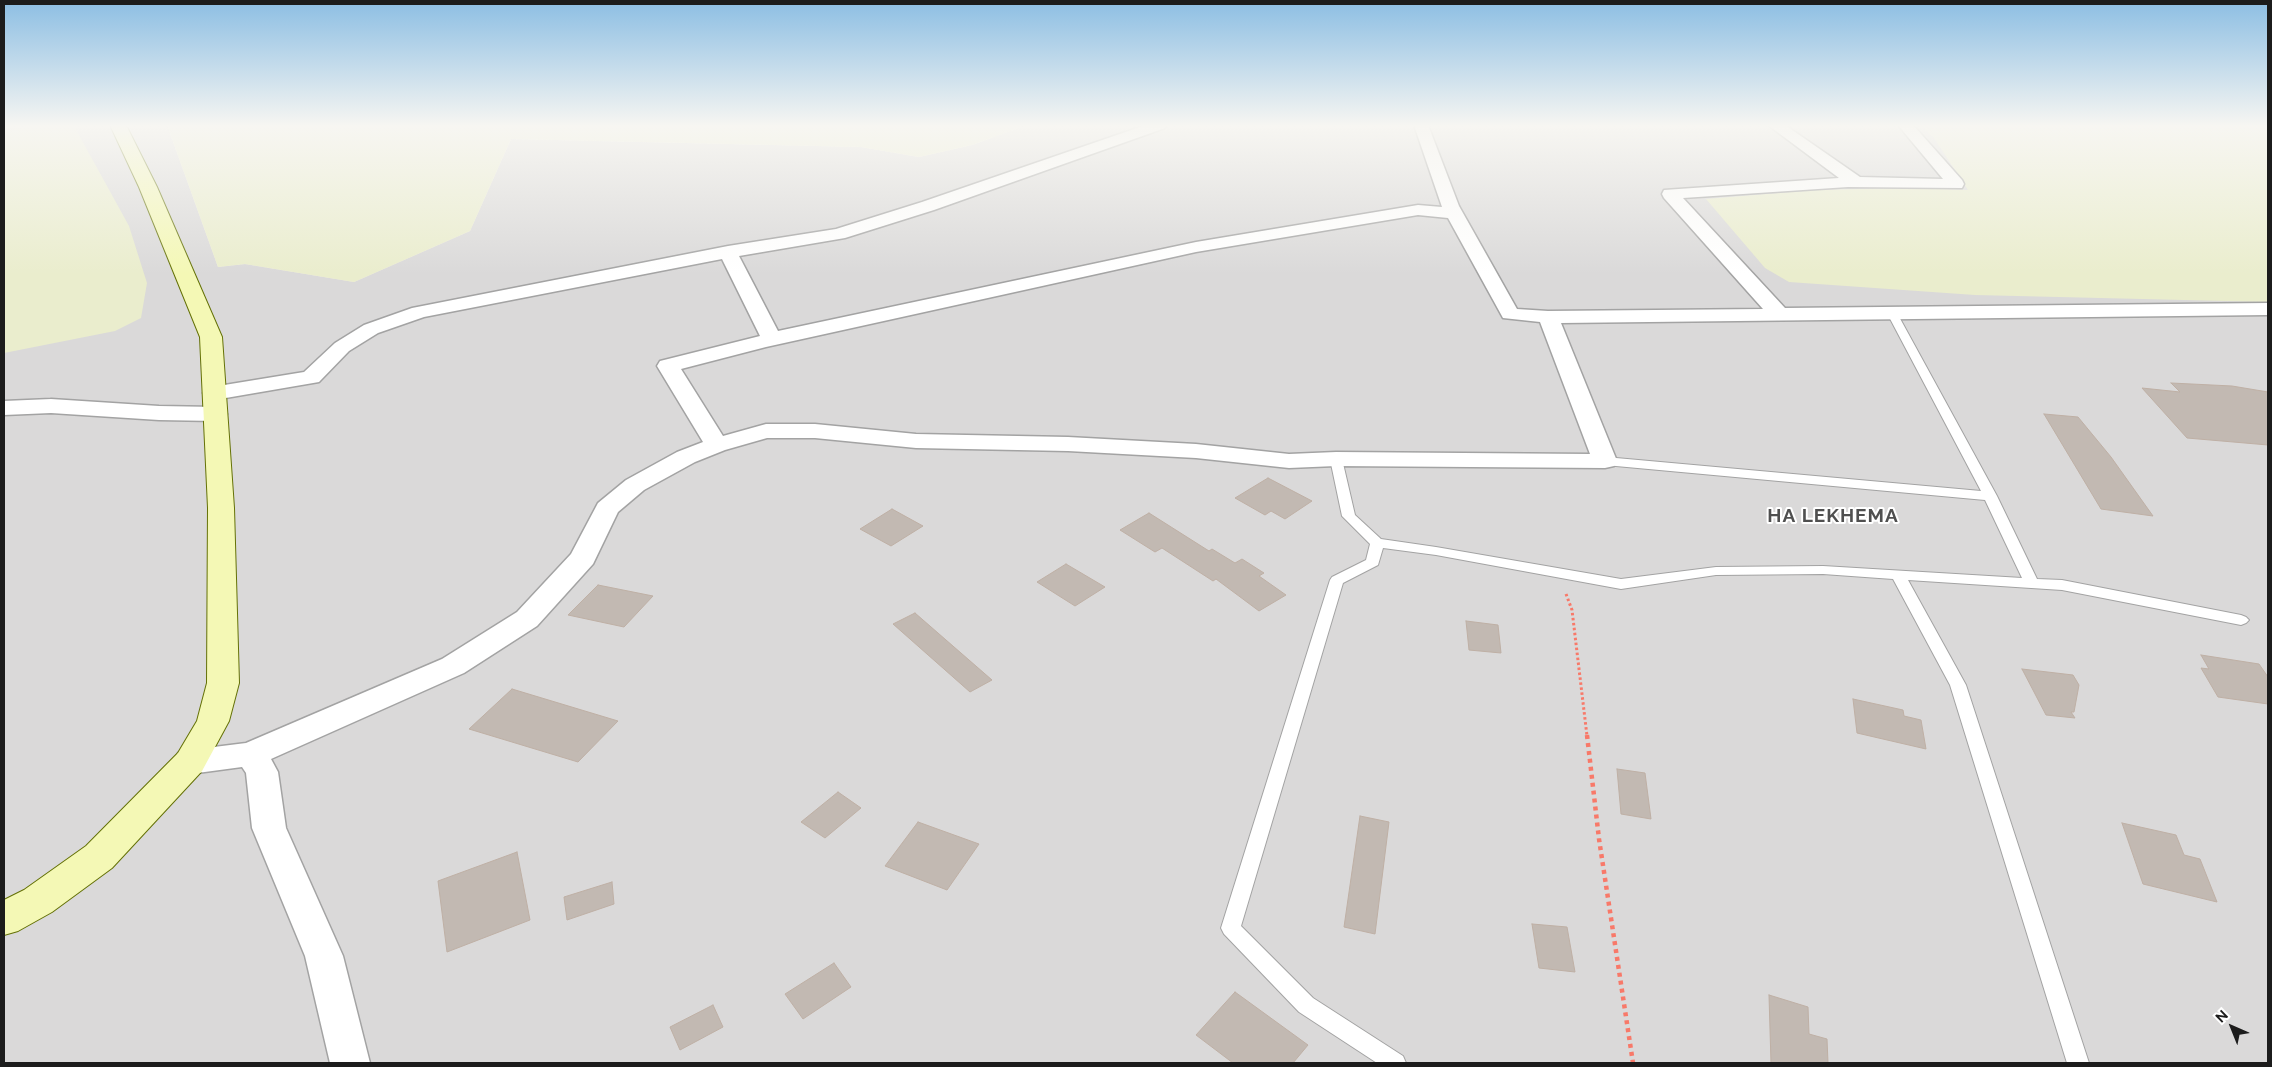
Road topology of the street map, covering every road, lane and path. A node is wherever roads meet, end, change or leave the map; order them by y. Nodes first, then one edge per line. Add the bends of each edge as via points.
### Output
1 (142, 175) edge
2 (1017, 175) edge
3 (1440, 175) edge
4 (1846, 175) edge
5 (1948, 175) edge
6 (1856, 182) junction
7 (1454, 213) junction
8 (728, 252) junction
9 (2268, 309) edge
10 (1892, 313) junction
11 (1779, 314) junction
12 (1548, 316) junction
13 (772, 339) junction
14 (215, 404) junction
15 (4, 408) edge
16 (717, 445) junction
17 (1336, 459) junction
18 (1605, 461) junction
19 (1990, 496) junction
20 (1377, 543) junction
21 (1557, 573) junction
22 (1898, 575) junction
23 (2032, 584) junction
24 (2241, 620) dead end
25 (251, 754) junction
26 (190, 762) junction
27 (4, 919) edge
28 (350, 1063) edge
29 (1395, 1063) edge
30 (1633, 1063) edge
31 (2078, 1063) edge

1 - 14 main road via 211,337
2 - 8 street via 839,234
3 - 7 street
4 - 6 street
5 - 6 street via 1956,184
6 - 11 street via 1670,194
7 - 12 street via 1510,314
7 - 13 street via 1418,210 1196,247
8 - 13 street
8 - 14 street via 419,312 371,329 342,347 311,377
9 - 10 street
10 - 11 street
10 - 19 lane
11 - 12 street
12 - 18 street
13 - 16 street via 668,366
14 - 15 street via 159,413 51,406
14 - 26 main road via 223,683 213,721
16 - 17 street via 766,430 815,431 916,441 1068,444 1196,451 1289,461
16 - 25 street via 635,485 607,508 584,558 527,619 453,666
17 - 18 street
17 - 20 lane via 1349,516
18 - 19 lane
19 - 23 lane
20 - 21 lane
20 - 29 lane via 1373,562 1337,580 1231,928 1306,1005
21 - 22 lane via 1620,584 1716,571 1823,570
21 - 30 path via 1572,610 1598,839
22 - 23 lane
22 - 31 lane via 1958,685
23 - 24 lane via 2062,586
25 - 26 street
25 - 28 street via 262,772 269,828 324,956
26 - 27 main road via 99,858

